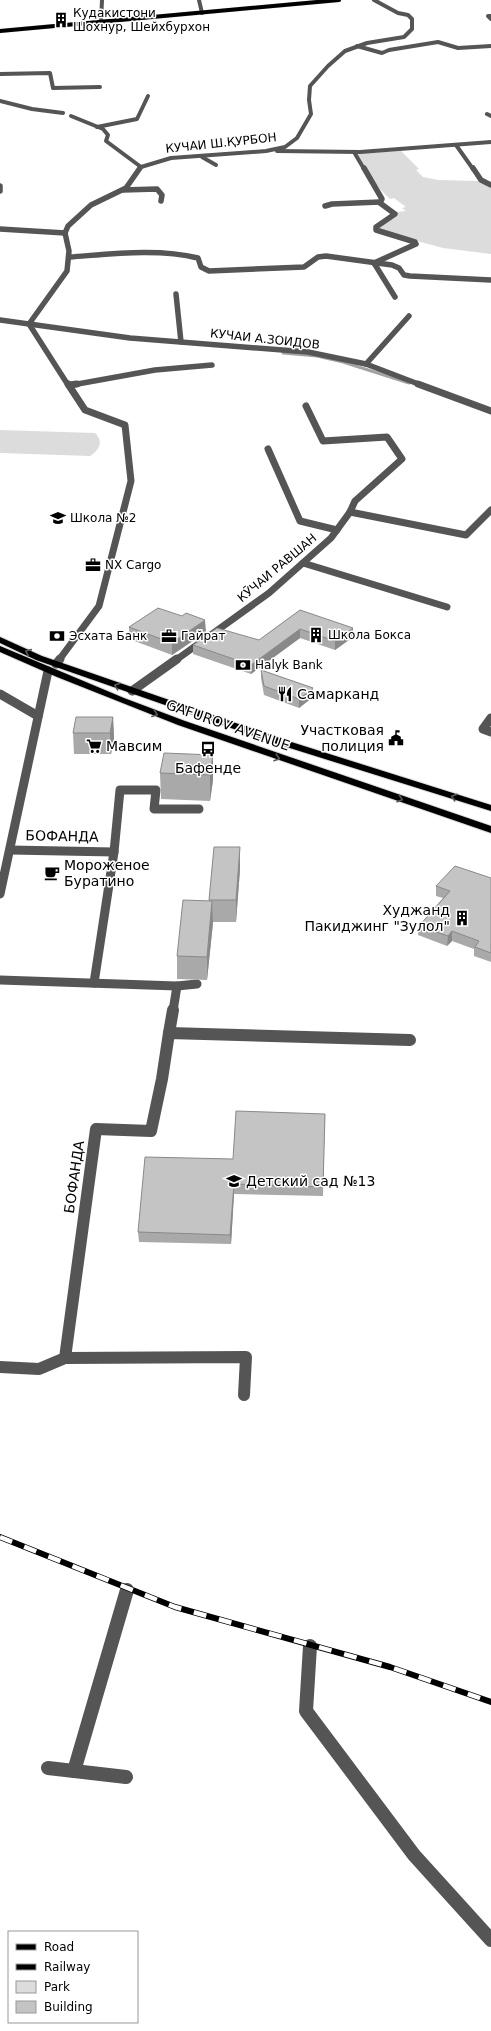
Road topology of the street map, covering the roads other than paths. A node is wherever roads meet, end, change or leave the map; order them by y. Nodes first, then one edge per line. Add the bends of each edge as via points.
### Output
1 (102, 0) edge
2 (199, 0) edge
3 (337, 0) edge
4 (374, 0) edge
5 (202, 13) junction
6 (491, 16) edge
7 (491, 19) edge
8 (101, 22) junction
9 (0, 31) edge
10 (357, 46) junction
11 (491, 46) edge
12 (0, 74) edge
13 (100, 87) dead end
14 (148, 96) dead end
15 (0, 101) edge
16 (63, 113) dead end
17 (70, 116) dead end
18 (97, 127) junction
19 (491, 142) edge
20 (456, 145) junction
21 (266, 151) junction
22 (354, 152) junction
23 (200, 156) junction
24 (216, 164) dead end
25 (141, 166) junction
26 (491, 185) edge
27 (0, 186) edge
28 (123, 190) junction
29 (0, 191) edge
30 (161, 201) dead end
31 (380, 202) junction
32 (325, 206) dead end
33 (0, 229) edge
34 (65, 233) junction
35 (70, 257) junction
36 (374, 263) junction
37 (491, 280) edge
38 (176, 294) dead end
39 (395, 297) dead end
40 (409, 316) dead end
41 (0, 320) edge
42 (29, 324) junction
43 (181, 342) junction
44 (366, 364) junction
45 (212, 365) dead end
46 (69, 385) junction
47 (306, 406) dead end
48 (491, 411) edge
49 (268, 449) dead end
50 (491, 510) edge
51 (350, 512) junction
52 (337, 530) junction
53 (303, 563) junction
54 (447, 607) dead end
55 (0, 640) edge
56 (0, 649) edge
57 (56, 664) junction
58 (48, 671) junction
59 (132, 692) junction
60 (0, 694) edge
61 (38, 716) junction
62 (491, 718) edge
63 (491, 732) edge
64 (491, 808) edge
65 (199, 809) dead end
66 (491, 830) edge
67 (10, 850) junction
68 (114, 852) junction
69 (0, 894) edge
70 (0, 980) edge
71 (94, 983) junction
72 (197, 984) dead end
73 (177, 986) junction
74 (169, 1033) junction
75 (410, 1040) dead end
76 (65, 1358) junction
77 (0, 1367) edge
78 (244, 1395) dead end
79 (127, 1590) dead end
80 (310, 1646) dead end
81 (48, 1768) dead end
82 (74, 1771) junction
83 (126, 1777) dead end
84 (491, 1940) edge

1 - 8 street
2 - 5 street
3 - 5 main road
4 - 10 street, КУЧАИ Ш.ҚУРБОН via 398,13 408,15 412,19 412,29 404,37
5 - 8 main road
6 - 7 street via 488,16
8 - 9 main road
10 - 11 street via 382,53 438,42 458,48
10 - 21 street, КУЧАИ Ш.ҚУРБОН via 346,51 312,83 309,100 312,114 297,138 285,147
12 - 13 street via 50,73 53,88
14 - 18 street via 137,118
15 - 16 street
17 - 18 street
18 - 25 street via 108,135 106,141
19 - 20 street
20 - 22 street
20 - 26 street via 481,180
21 - 22 street
21 - 23 street, КУЧАИ Ш.ҚУРБОН
22 - 31 street via 382,199
23 - 24 street
23 - 25 street, КУЧАИ Ш.ҚУРБОН via 171,158
25 - 28 street
27 - 29 street
28 - 30 street via 157,189 162,196
28 - 34 street via 91,205 68,226
31 - 32 street
31 - 36 street via 395,215 376,227 376,230 416,244
33 - 34 street
34 - 35 street
35 - 36 street via 127,253 186,255 198,258 200,267 209,270 304,267 321,256
35 - 42 street via 67,271
36 - 37 street via 396,266 401,273 410,276
36 - 39 street
38 - 43 street
40 - 44 street
41 - 42 street, КУЧАИ А.ЗОИДОВ
42 - 43 street, КУЧАИ А.ЗОИДОВ via 130,338
42 - 46 street
43 - 44 street, КУЧАИ А.ЗОИДОВ via 308,352
44 - 48 street, КУЧАИ А.ЗОИДОВ
45 - 46 street via 155,370
46 - 57 street via 85,410 125,425 131,481 99,606
47 - 51 street, КӮЧАИ РАВШАН via 323,441 387,437 402,459 355,501
49 - 52 street, КӮЧАИ РАВШАН via 300,521
50 - 51 street via 466,535
51 - 52 street, КӮЧАИ РАВШАН
52 - 53 street, КӮЧАИ РАВШАН
53 - 54 street
53 - 59 street, КӮЧАИ РАВШАН via 269,594
57 -> 55 highway
56 - 58 highway, GAFUROV AVENUE
57 - 58 highway
59 -> 57 highway
58 - 61 street
58 -> 66 highway, GAFUROV AVENUE via 224,740
64 -> 59 highway
60 - 61 street
61 - 67 street
62 - 63 street via 483,729
65 - 68 street, БОФАНДА via 154,809 156,790 120,790
67 - 68 street, БОФАНДА
67 - 69 street
68 - 71 street, БОФАНДА
70 - 71 street
71 - 73 street
72 - 73 street
73 - 74 street, БОФАНДА
74 - 75 street
74 - 76 street, БОФАНДА via 151,1131 96,1129
76 - 77 street via 39,1369
76 - 78 street via 246,1357
79 - 82 street
80 - 84 street via 306,1711 414,1855
81 - 82 street
82 - 83 street

